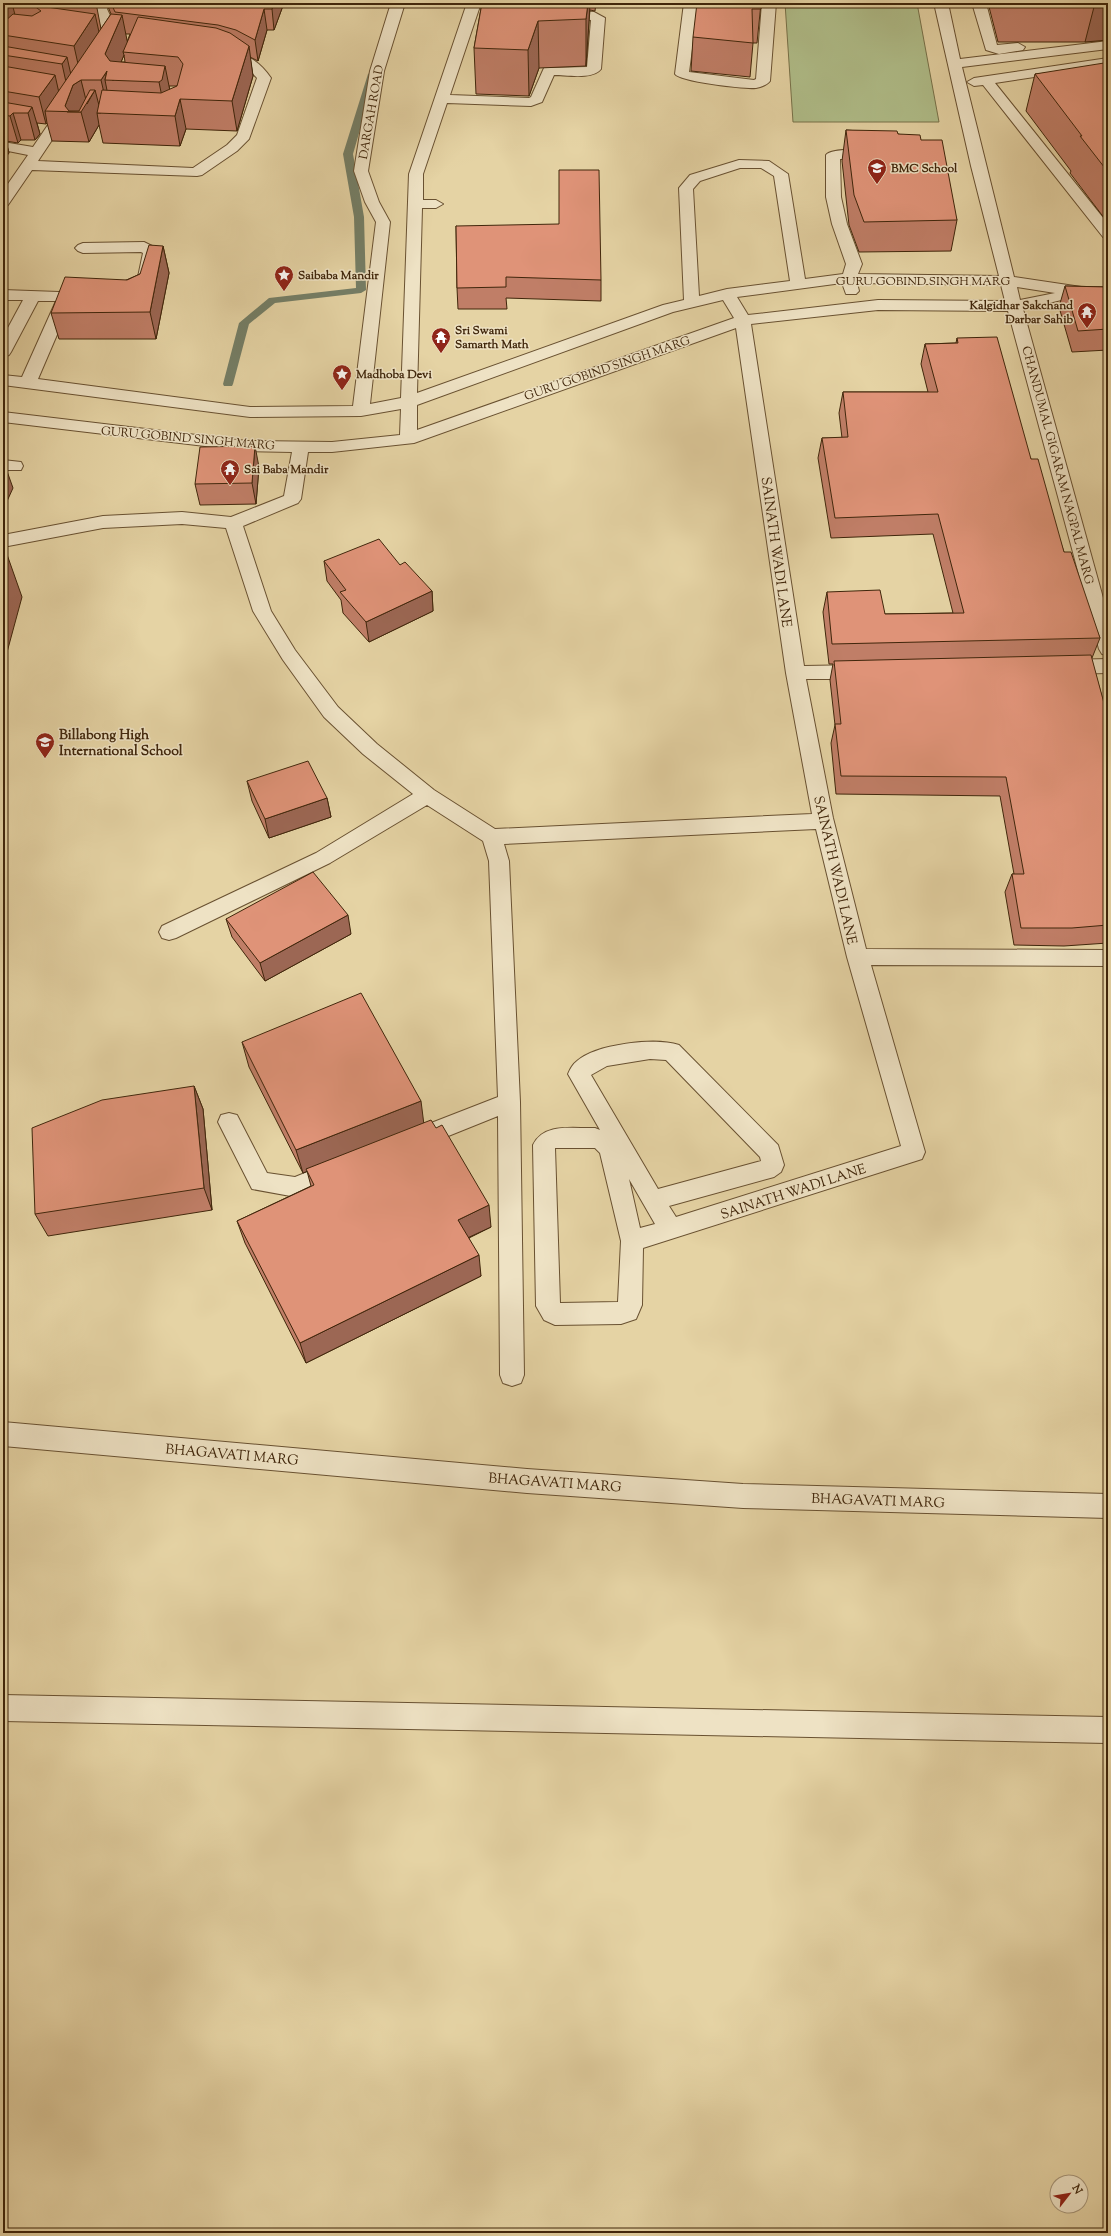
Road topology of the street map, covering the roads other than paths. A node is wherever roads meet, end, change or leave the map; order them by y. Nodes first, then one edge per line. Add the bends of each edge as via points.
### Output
1 (103, 3) edge
2 (398, 3) edge
3 (474, 3) edge
4 (564, 3) edge
5 (691, 3) edge
6 (769, 3) edge
7 (941, 3) edge
8 (979, 3) edge
9 (98, 35) edge
10 (115, 42) junction
11 (1108, 45) edge
12 (90, 46) edge
13 (1092, 47) junction
14 (213, 51) edge
15 (97, 61) edge
16 (1108, 62) edge
17 (954, 64) junction
18 (986, 80) junction
19 (959, 84) junction
20 (57, 96) edge
21 (442, 98) junction
22 (3, 146) edge
23 (37, 152) junction
24 (886, 155) edge
25 (28, 165) junction
26 (8, 186) edge
27 (3, 202) edge
28 (415, 204) junction
29 (436, 204) dead end
30 (1108, 234) edge
31 (83, 248) dead end
32 (849, 278) junction
33 (1008, 280) junction
34 (798, 285) junction
35 (1077, 292) junction
36 (142, 294) edge
37 (727, 294) junction
38 (3, 295) edge
39 (33, 296) junction
40 (1108, 296) edge
41 (66, 297) junction
42 (104, 299) edge
43 (692, 303) junction
44 (1014, 306) junction
45 (854, 308) junction
46 (743, 320) junction
47 (20, 349) edge
48 (3, 380) edge
49 (28, 383) junction
50 (409, 402) junction
51 (361, 410) junction
52 (3, 418) edge
53 (248, 429) junction
54 (408, 439) junction
55 (301, 447) junction
56 (233, 523) junction
57 (3, 541) edge
58 (1108, 649) edge
59 (1108, 666) edge
60 (1046, 668) edge
61 (874, 672) edge
62 (795, 673) junction
63 (427, 795) junction
64 (823, 821) junction
65 (492, 837) junction
66 (169, 932) dead end
67 (857, 957) junction
68 (1108, 958) edge
69 (509, 1102) junction
70 (229, 1122) dead end
71 (399, 1146) edge
72 (355, 1164) edge
73 (653, 1200) junction
74 (671, 1230) junction
75 (632, 1241) junction
76 (512, 1375) dead end
77 (3, 1434) edge
78 (1108, 1506) edge
79 (3, 1708) edge
80 (1108, 1730) edge

1 - 10 street via 100,9
2 - 51 street, DARGAH ROAD via 377,71 361,171 372,202 383,222
3 - 21 street via 472,32
4 - 21 street via 563,11 566,14 598,18 594,69 588,72 548,71 538,99 531,102
5 - 6 street via 682,74 755,84 763,81
7 - 17 street, CHANDUMAL GIGARAM NAGPAL MARG
8 - 13 street via 992,47 995,49 1079,38 1083,38
9 - 10 street
10 - 12 street
10 - 15 street
11 - 13 street
13 - 17 street
14 - 25 street via 241,57 256,65 264,78 244,136 232,148 197,172
16 - 18 street
17 - 19 street, CHANDUMAL GIGARAM NAGPAL MARG
18 - 19 street
18 - 30 street
19 - 33 street, CHANDUMAL GIGARAM NAGPAL MARG
20 - 23 street via 72,98 44,130
21 - 28 street via 416,174
22 - 23 street
23 - 25 street
24 - 32 street via 833,155 830,174 837,222 854,264
25 - 26 street
26 - 27 street
28 - 29 street
28 - 50 street
31 - 36 street via 144,247 149,250 151,253
32 - 33 street, GURU GOBIND SINGH MARG
32 - 34 street, GURU GOBIND SINGH MARG
32 - 45 street
33 - 35 street, GURU GOBIND SINGH MARG
33 - 44 street, CHANDUMAL GIGARAM NAGPAL MARG
34 - 37 street, GURU GOBIND SINGH MARG
34 - 43 street via 781,174 764,164 739,164 695,178 686,188
35 - 40 street
35 - 44 street, GURU GOBIND SINGH MARG
37 - 43 street, GURU GOBIND SINGH MARG
37 - 46 street, SAINATH WADI LANE
38 - 39 street
39 - 41 street
39 - 47 street
41 - 42 street
41 - 47 street
43 - 50 street, GURU GOBIND SINGH MARG via 661,311
44 - 45 street, GURU GOBIND SINGH MARG via 878,305
44 - 58 street, CHANDUMAL GIGARAM NAGPAL MARG
45 - 46 street, GURU GOBIND SINGH MARG
46 - 54 street, GURU GOBIND SINGH MARG
46 - 62 street, SAINATH WADI LANE
47 - 49 street
48 - 49 street, GURU GOBIND SINGH MARG
49 - 53 street, GURU GOBIND SINGH MARG
50 - 51 street, GURU GOBIND SINGH MARG
50 - 54 street
51 - 53 street, GURU GOBIND SINGH MARG
52 - 53 street, GURU GOBIND SINGH MARG
53 - 55 street, GURU GOBIND SINGH MARG
54 - 55 street, GURU GOBIND SINGH MARG via 332,447
55 - 56 street via 292,499
56 - 57 street via 182,518 103,522
56 - 63 street via 262,611 289,655 331,712 370,749
59 - 60 street
61 - 62 street
62 - 64 street, SAINATH WADI LANE
63 - 65 street
63 - 66 street via 323,858
64 - 65 street
64 - 67 street, SAINATH WADI LANE
65 - 69 street via 498,861
67 - 68 street
67 - 74 street, SAINATH WADI LANE via 894,1076 914,1152
69 - 71 street
69 - 76 street
70 - 72 street via 260,1182 296,1187
73 - 73 street via 579,1074 582,1068 597,1059 658,1049 672,1051 770,1152 773,1159 773,1165 766,1170
73 - 74 street
74 - 75 street, SAINATH WADI LANE
75 - 75 street via 628,1311 621,1314 552,1312 548,1306 544,1145 546,1140 595,1138 610,1148
77 - 78 street, BHAGAVATI MARG via 527,1481 743,1496
79 - 80 street

